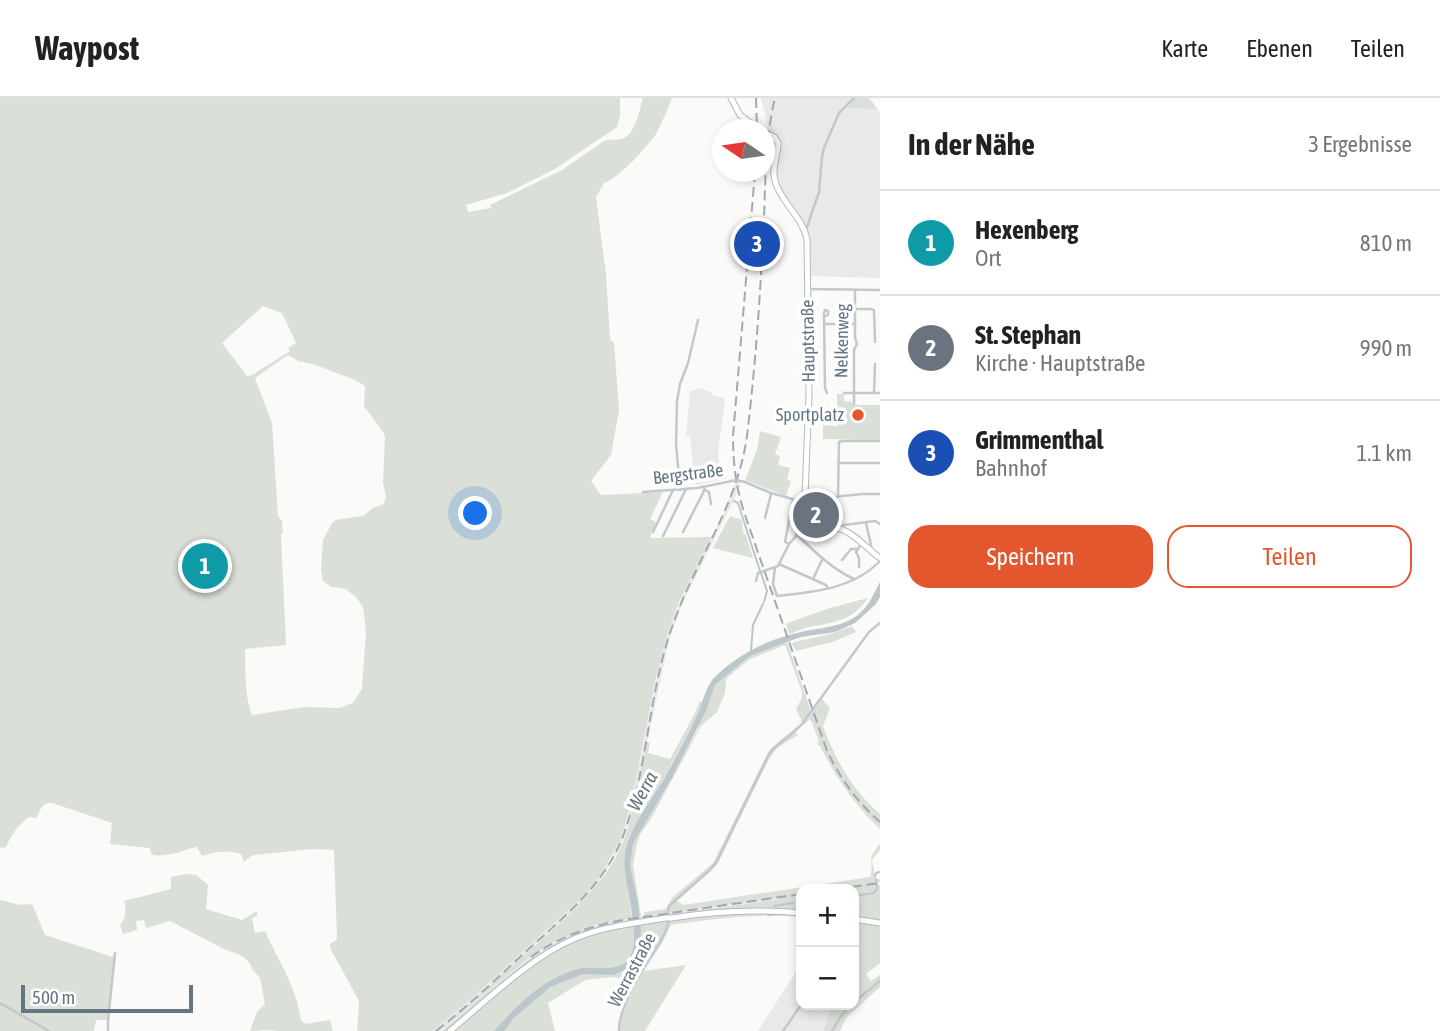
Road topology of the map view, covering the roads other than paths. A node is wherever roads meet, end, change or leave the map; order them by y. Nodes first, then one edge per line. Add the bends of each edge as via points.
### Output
1 (731, 98) edge
2 (853, 98) edge
3 (745, 119) edge
4 (775, 137) edge
5 (775, 159) edge
6 (775, 180) edge
7 (805, 231) junction
8 (808, 289) junction
9 (855, 290) junction
10 (880, 290) edge
11 (855, 309) junction
12 (824, 317) dead end
13 (698, 320) dead end
14 (824, 324) junction
15 (855, 324) junction
16 (875, 342) dead end
17 (875, 364) dead end
18 (827, 393) dead end
19 (844, 393) dead end
20 (854, 393) junction
21 (874, 393) junction
22 (880, 393) edge
23 (853, 404) dead end
24 (880, 441) edge
25 (838, 463) junction
26 (880, 463) edge
27 (705, 488) junction
28 (680, 489) junction
29 (686, 489) junction
30 (673, 490) junction
31 (643, 492) dead end
32 (771, 493) junction
33 (880, 494) edge
34 (838, 497) junction
35 (793, 500) junction
36 (804, 501) junction
37 (711, 504) dead end
38 (765, 518) dead end
39 (866, 523) junction
40 (807, 524) junction
41 (880, 524) edge
42 (840, 529) junction
43 (684, 531) dead end
44 (653, 532) dead end
45 (796, 534) junction
46 (663, 536) dead end
47 (862, 542) junction
48 (789, 544) junction
49 (857, 550) junction
50 (872, 552) junction
51 (853, 556) dead end
52 (822, 559) junction
53 (880, 559) edge
54 (842, 560) dead end
55 (777, 566) junction
56 (859, 567) dead end
57 (813, 579) junction
58 (855, 579) junction
59 (756, 581) dead end
60 (828, 588) junction
61 (880, 623) edge
62 (796, 912) edge
63 (669, 919) junction
64 (859, 920) edge
65 (880, 923) edge
66 (116, 953) dead end
67 (880, 981) edge
68 (859, 998) edge
69 (0, 1003) edge
70 (798, 1010) edge
71 (847, 1010) edge
72 (49, 1031) edge
73 (108, 1031) edge
74 (450, 1031) edge
75 (619, 1031) edge
76 (783, 1031) edge
77 (832, 1031) edge

1 - 3 main road
2 - 7 street via 839,113 824,148 819,192
4 - 5 main road, Hauptstraße
6 - 7 main road, Hauptstraße
7 - 8 main road, Hauptstraße
8 - 9 street
8 - 36 main road, Hauptstraße via 809,424
9 - 10 street
9 - 11 street, Nelkenweg
11 - 15 street, Nelkenweg
11 - 16 street via 875,312
12 - 14 street
13 - 28 street via 677,401
14 - 15 street
14 - 18 street
15 - 20 street, Nelkenweg
17 - 21 street
19 - 20 street, Nelkenweg
20 - 21 street, Nelkenweg
20 - 23 street, Nelkenweg
21 - 22 street, Nelkenweg
24 - 25 street via 843,441
25 - 26 street
25 - 34 street
27 - 29 street, Bergstraße
27 - 32 street, Bergstraße via 742,481
27 - 37 street
27 - 43 street
28 - 29 street, Bergstraße
28 - 30 street, Bergstraße
29 - 46 street
30 - 31 street, Bergstraße
30 - 44 street
32 - 35 street
32 - 38 street
33 - 34 street
34 - 36 street
35 - 36 street
35 - 48 street via 785,542
36 - 40 main road, Hauptstraße
39 - 41 street
39 - 42 street
39 - 50 street
40 - 42 main road
40 - 45 street
42 - 47 main road
45 - 48 street
45 - 52 street
47 - 49 street
47 - 50 main road
48 - 55 street
49 - 51 street
49 - 54 street
49 - 56 street
50 - 53 main road
52 - 57 street
52 - 58 street
53 - 58 street
55 - 57 street
55 - 59 street via 758,573
55 - 60 street via 773,584 777,596
57 - 60 street
58 - 60 street
61 - 63 street, Werrastraße via 802,724 772,750 715,864 668,906
62 - 63 main road via 738,910
63 - 74 main road via 593,932 556,947
63 - 75 street, Werrastraße via 624,1007
64 - 65 main road
66 - 73 street
67 - 68 street
69 - 72 street
70 - 76 street
71 - 77 street

